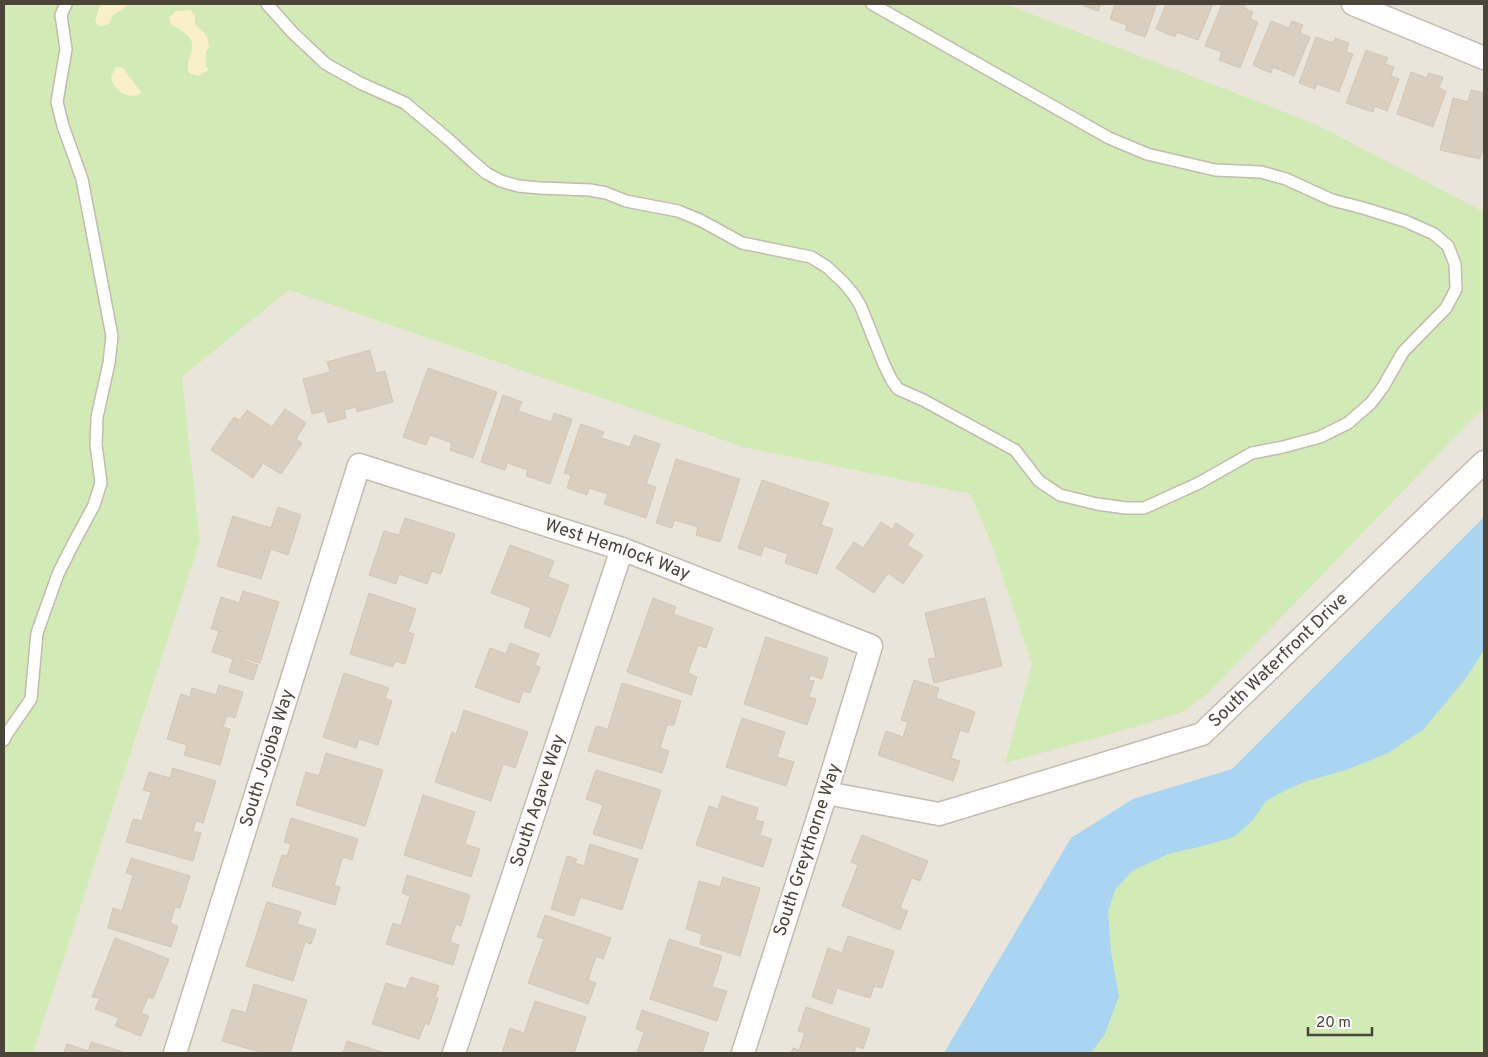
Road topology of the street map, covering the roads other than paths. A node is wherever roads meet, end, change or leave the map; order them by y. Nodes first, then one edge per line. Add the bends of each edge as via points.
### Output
1 (66, 4) edge
2 (267, 4) edge
3 (872, 4) edge
4 (1360, 5) edge
5 (1484, 58) edge
6 (1484, 462) edge
7 (359, 465) joint
8 (622, 549) junction
9 (871, 646) joint
10 (4, 740) edge
11 (826, 793) junction
12 (175, 1053) edge
13 (454, 1053) edge
14 (743, 1053) edge

1 - 10 lane via 61,15 66,49 57,102 82,179 112,336 110,364 97,417 96,445 101,483 94,505 58,574 37,633 31,699
2 - 3 lane via 326,64 405,103 486,173 501,181 518,186 606,193 626,201 678,211 742,243 811,257 843,282 862,307 890,379 898,389 1015,450 1039,481 1060,495 1097,504 1144,508 1199,483 1252,453 1320,437 1348,423 1371,403 1403,352 1446,308 1456,290 1455,264 1448,246 1434,234 1261,172 1215,170 1147,154 1108,138
4 - 5 street
6 - 11 street, South Waterfront Drive via 1202,734 939,814
7 - 8 street, West Hemlock Way
7 - 12 street, South Jojoba Way
8 - 9 street, West Hemlock Way
8 - 13 street, South Agave Way
9 - 11 street, South Greythorne Way
11 - 14 street, South Greythorne Way

